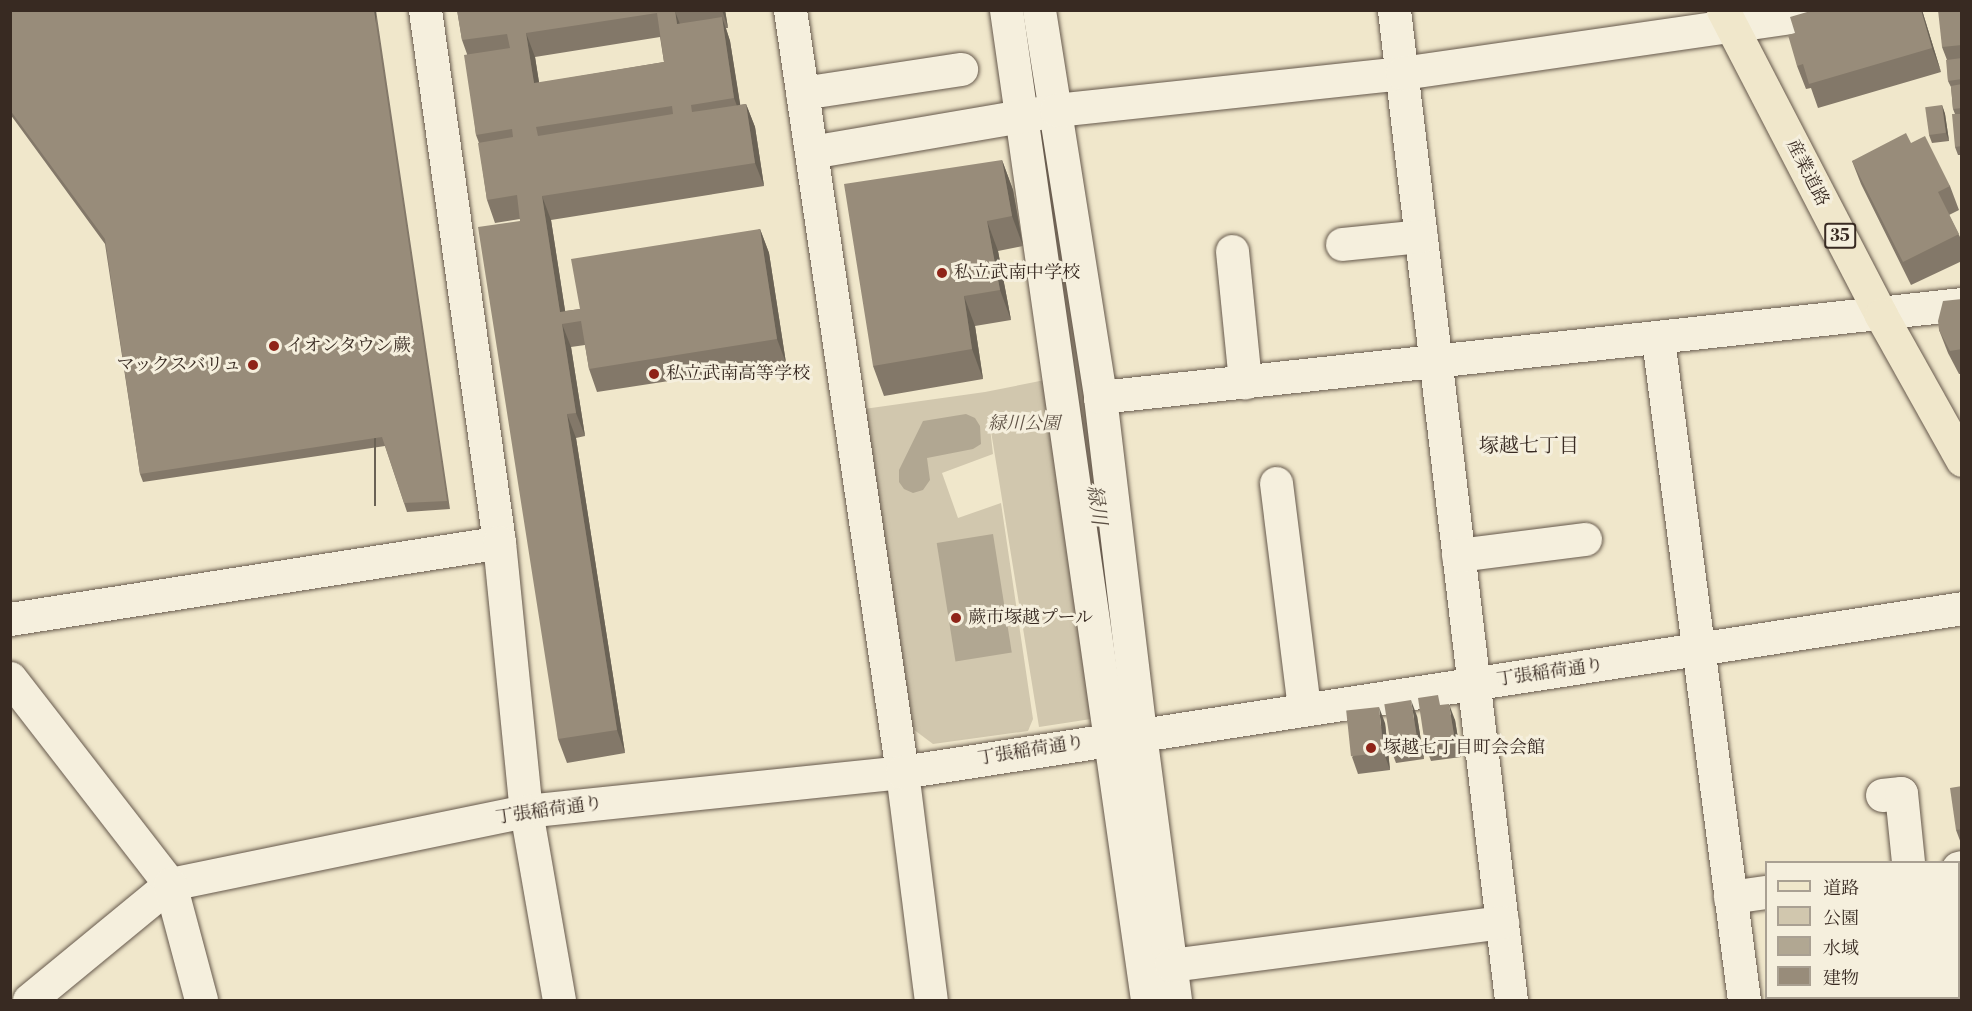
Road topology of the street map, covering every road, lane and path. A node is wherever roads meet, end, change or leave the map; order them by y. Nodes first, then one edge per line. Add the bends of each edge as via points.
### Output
1 (425, 10) edge
2 (790, 10) edge
3 (1006, 10) edge
4 (1039, 10) edge
5 (1394, 10) edge
6 (1837, 10) edge
7 (1726, 17) edge
8 (960, 69) dead end
9 (1401, 73) junction
10 (802, 93) junction
11 (1038, 113) junction
12 (811, 152) junction
13 (1421, 236) junction
14 (1342, 244) dead end
15 (1232, 251) dead end
16 (1962, 304) edge
17 (1881, 315) junction
18 (1658, 339) junction
19 (1436, 363) junction
20 (1245, 382) junction
21 (1100, 397) junction
22 (1962, 460) edge
23 (1276, 483) dead end
24 (1585, 539) dead end
25 (499, 542) junction
26 (1458, 555) junction
27 (1962, 608) edge
28 (10, 619) edge
29 (1699, 651) junction
30 (10, 678) edge
31 (1473, 684) junction
32 (1304, 709) junction
33 (1125, 736) junction
34 (902, 772) junction
35 (1882, 795) dead end
36 (526, 811) junction
37 (1908, 861) edge
38 (170, 884) junction
39 (1765, 892) edge
40 (1730, 897) junction
41 (1502, 922) junction
42 (1171, 965) junction
43 (29, 1000) edge
44 (201, 1000) edge
45 (559, 1000) edge
46 (931, 1000) edge
47 (1147, 1000) edge
48 (1175, 1000) edge
49 (1511, 1000) edge
50 (1744, 1000) edge

1 - 25 street
2 - 10 street
3 - 11 street
4 - 11 street
5 - 9 street
6 - 7 street
7 - 9 street
7 - 17 main road, 産業道路 / 35
8 - 10 street
9 - 11 street
9 - 13 street
10 - 12 street
11 - 12 street
11 - 21 street
11 - 33 street
12 - 34 street
13 - 14 street
13 - 19 street
15 - 20 street
16 - 17 street
17 - 18 street
17 - 22 main road, 産業道路 / 35
18 - 19 street
18 - 29 street
19 - 20 street
19 - 26 street
20 - 21 street
21 - 33 street
23 - 32 street
24 - 26 street
25 - 28 street
25 - 36 street
26 - 31 street
27 - 29 street, 丁張稲荷通り
29 - 31 street, 丁張稲荷通り
29 - 40 street
30 - 38 street
31 - 32 street, 丁張稲荷通り
31 - 41 street
32 - 33 street, 丁張稲荷通り
33 - 34 street, 丁張稲荷通り
33 - 42 street
33 - 47 street
34 - 36 street, 丁張稲荷通り
34 - 46 street
35 - 37 street via 1901,793
36 - 38 street, 丁張稲荷通り
36 - 45 street
38 - 43 street, 丁張稲荷通り
38 - 44 street
39 - 40 street
40 - 50 street
41 - 42 street
41 - 49 street
42 - 48 street

